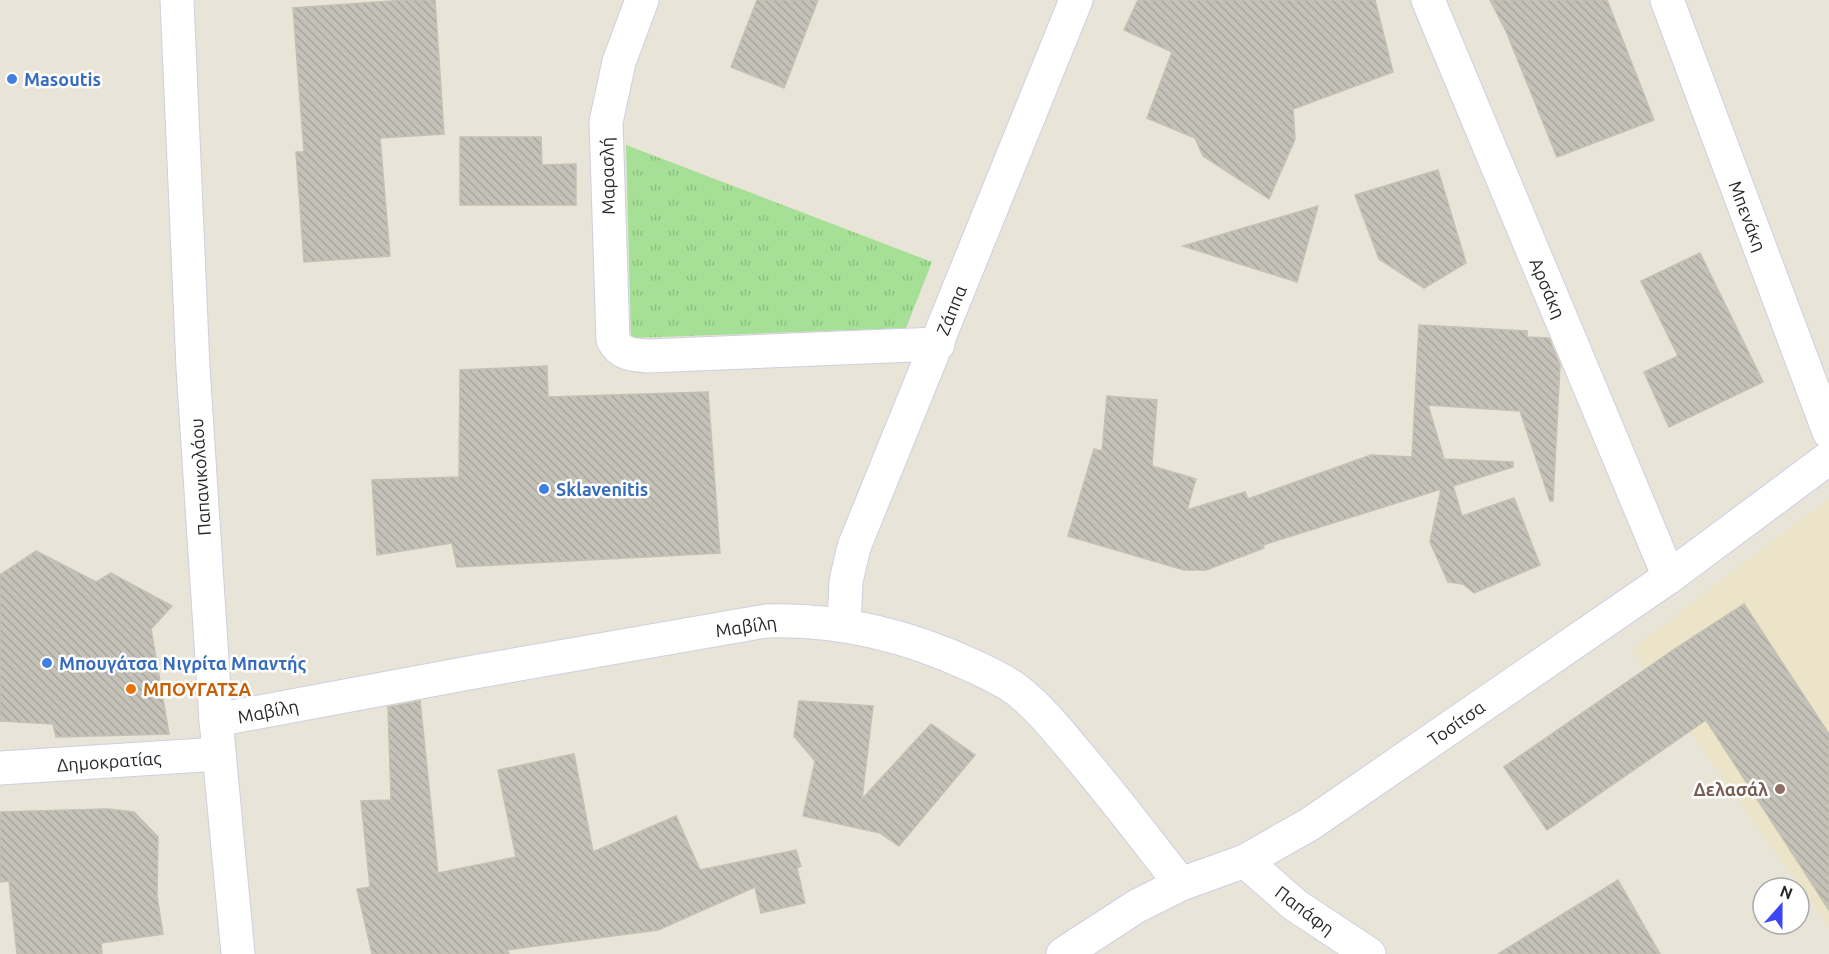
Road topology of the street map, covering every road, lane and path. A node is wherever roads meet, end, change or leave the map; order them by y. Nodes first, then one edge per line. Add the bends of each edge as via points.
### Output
1 (177, 0) edge
2 (642, 0) edge
3 (1076, 0) edge
4 (1428, 0) edge
5 (1667, 0) edge
6 (938, 344) junction
7 (1829, 432) edge
8 (1829, 458) edge
9 (1669, 577) junction
10 (844, 625) junction
11 (216, 720) junction
12 (219, 754) junction
13 (0, 768) edge
14 (1245, 861) junction
15 (1181, 884) junction
16 (238, 954) edge
17 (1063, 954) edge
18 (1369, 954) edge

1 - 11 street, Παπανικολάου
2 - 6 street, Μαρασλή via 619,62 606,122 613,340 617,348 648,356
3 - 6 street, Ζάππα
4 - 9 street, Αρσάκη
5 - 7 street, Μπενάκη
6 - 10 street, Ζάππα via 849,563
8 - 9 street, Τοσίτσα
9 - 14 street, Τοσίτσα via 1310,824
10 - 11 street, Μαβίλη via 766,621
10 - 15 street, Μαβίλη via 941,652 1017,690 1064,737
11 - 12 street, Παπανικολάου
12 - 13 street, Δημοκρατίας
12 - 16 street, Παπανικολάου
14 - 15 street, Τοσίτσα
14 - 18 street, Παπάφη via 1294,905
15 - 17 street, Τοσίτσα via 1137,906

